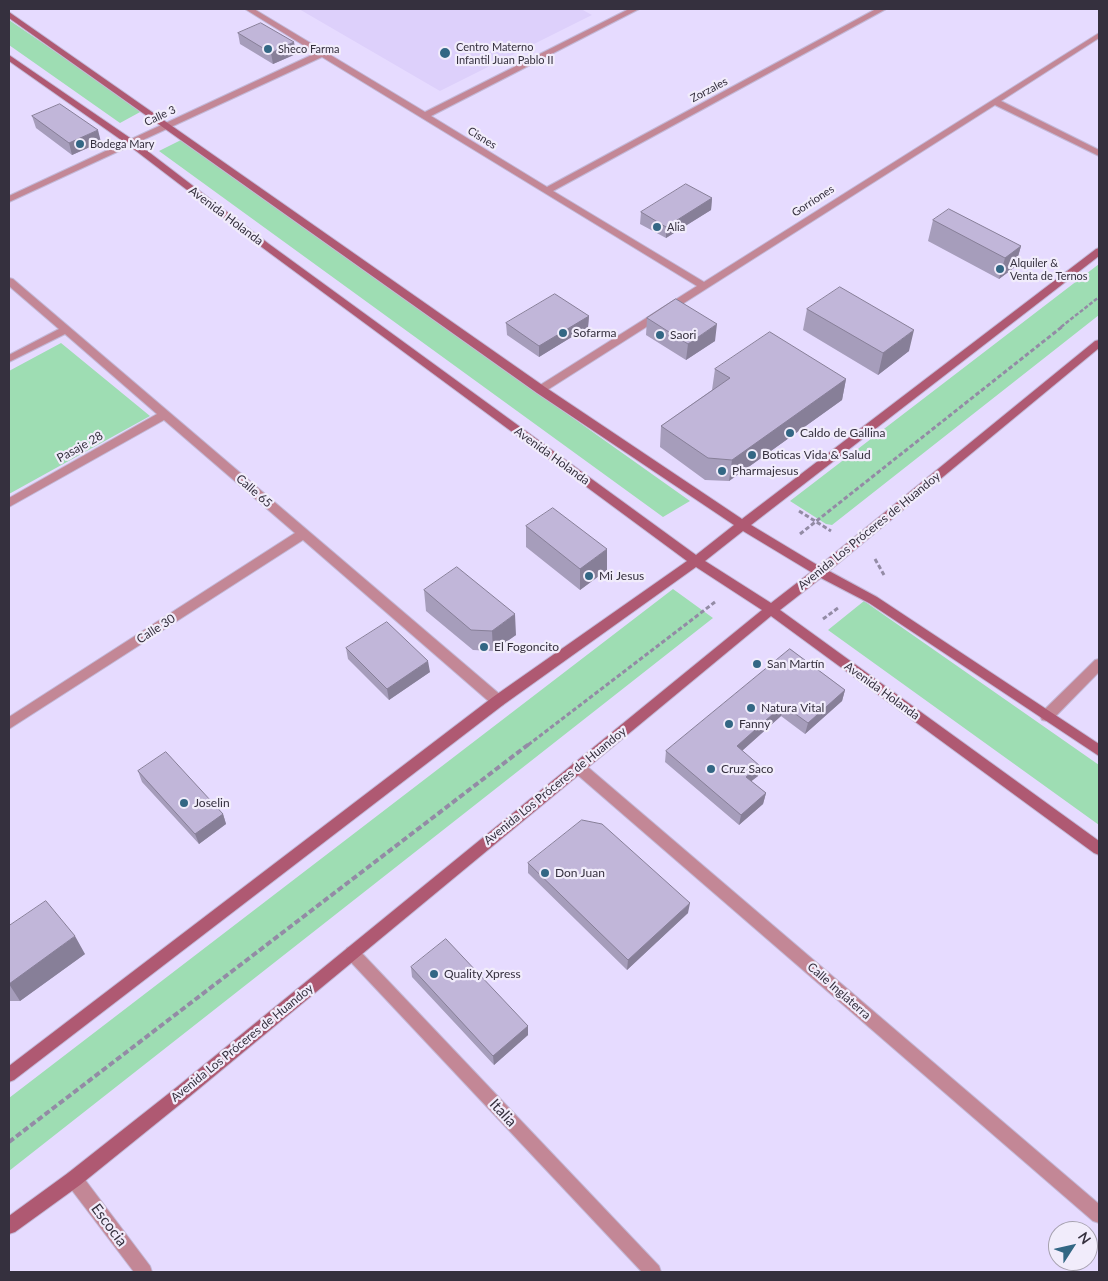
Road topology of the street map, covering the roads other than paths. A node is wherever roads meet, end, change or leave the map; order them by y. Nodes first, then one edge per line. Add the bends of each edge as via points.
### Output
1 (252, 9) edge
2 (635, 9) edge
3 (882, 9) edge
4 (9, 14) edge
5 (1099, 35) edge
6 (320, 54) junction
7 (9, 57) edge
8 (994, 101) junction
9 (424, 116) junction
10 (166, 125) junction
11 (130, 142) junction
12 (1099, 153) edge
13 (546, 191) junction
14 (9, 199) edge
15 (1099, 251) edge
16 (9, 281) edge
17 (703, 286) junction
18 (65, 330) junction
19 (1099, 343) edge
20 (9, 359) edge
21 (541, 390) junction
22 (165, 415) junction
23 (9, 503) edge
24 (742, 524) junction
25 (303, 534) junction
26 (696, 561) junction
27 (820, 572) junction
28 (770, 609) junction
29 (1099, 664) edge
30 (498, 701) junction
31 (1047, 716) junction
32 (9, 724) edge
33 (1099, 751) edge
34 (578, 767) junction
35 (1099, 849) edge
36 (352, 953) junction
37 (9, 1075) edge
38 (74, 1179) junction
39 (1099, 1215) edge
40 (9, 1226) edge
41 (144, 1272) edge
42 (654, 1272) edge

1 - 6 street, Cisnes
2 - 9 street
3 - 13 street, Zorzales
4 - 10 street
5 - 8 street, Gorriones
6 - 9 street, Cisnes
6 - 10 street, Calle 3
7 - 11 street, Avenida Holanda
8 - 12 street
8 - 17 street, Gorriones
9 - 13 street, Cisnes
10 - 11 street, Calle 3
10 - 21 street
11 - 14 street, Calle 3
11 - 26 street, Avenida Holanda via 266,246
13 - 17 street, Cisnes
15 - 24 street
16 - 18 street, Calle 65
17 - 21 street, Gorriones
18 - 20 street
18 - 22 street, Calle 65
19 - 27 street, Avenida Los Próceres de Huandoy
21 - 24 street
22 - 23 street, Pasaje 28
22 - 25 street, Calle 65
24 - 26 street
24 - 27 street
25 - 30 street, Calle 65
25 - 32 street, Calle 30
26 - 28 street, Avenida Holanda
26 - 30 street
27 - 28 street, Avenida Los Próceres de Huandoy
27 - 31 street via 873,600
28 - 34 street, Avenida Los Próceres de Huandoy
28 - 35 street, Avenida Holanda
29 - 31 street
30 - 37 street
31 - 33 street
34 - 36 street, Avenida Los Próceres de Huandoy
34 - 39 street, Calle Inglaterra
36 - 38 street, Avenida Los Próceres de Huandoy
36 - 42 street, Italia
38 - 40 street, Avenida Los Próceres de Huandoy
38 - 41 street, Escocia

